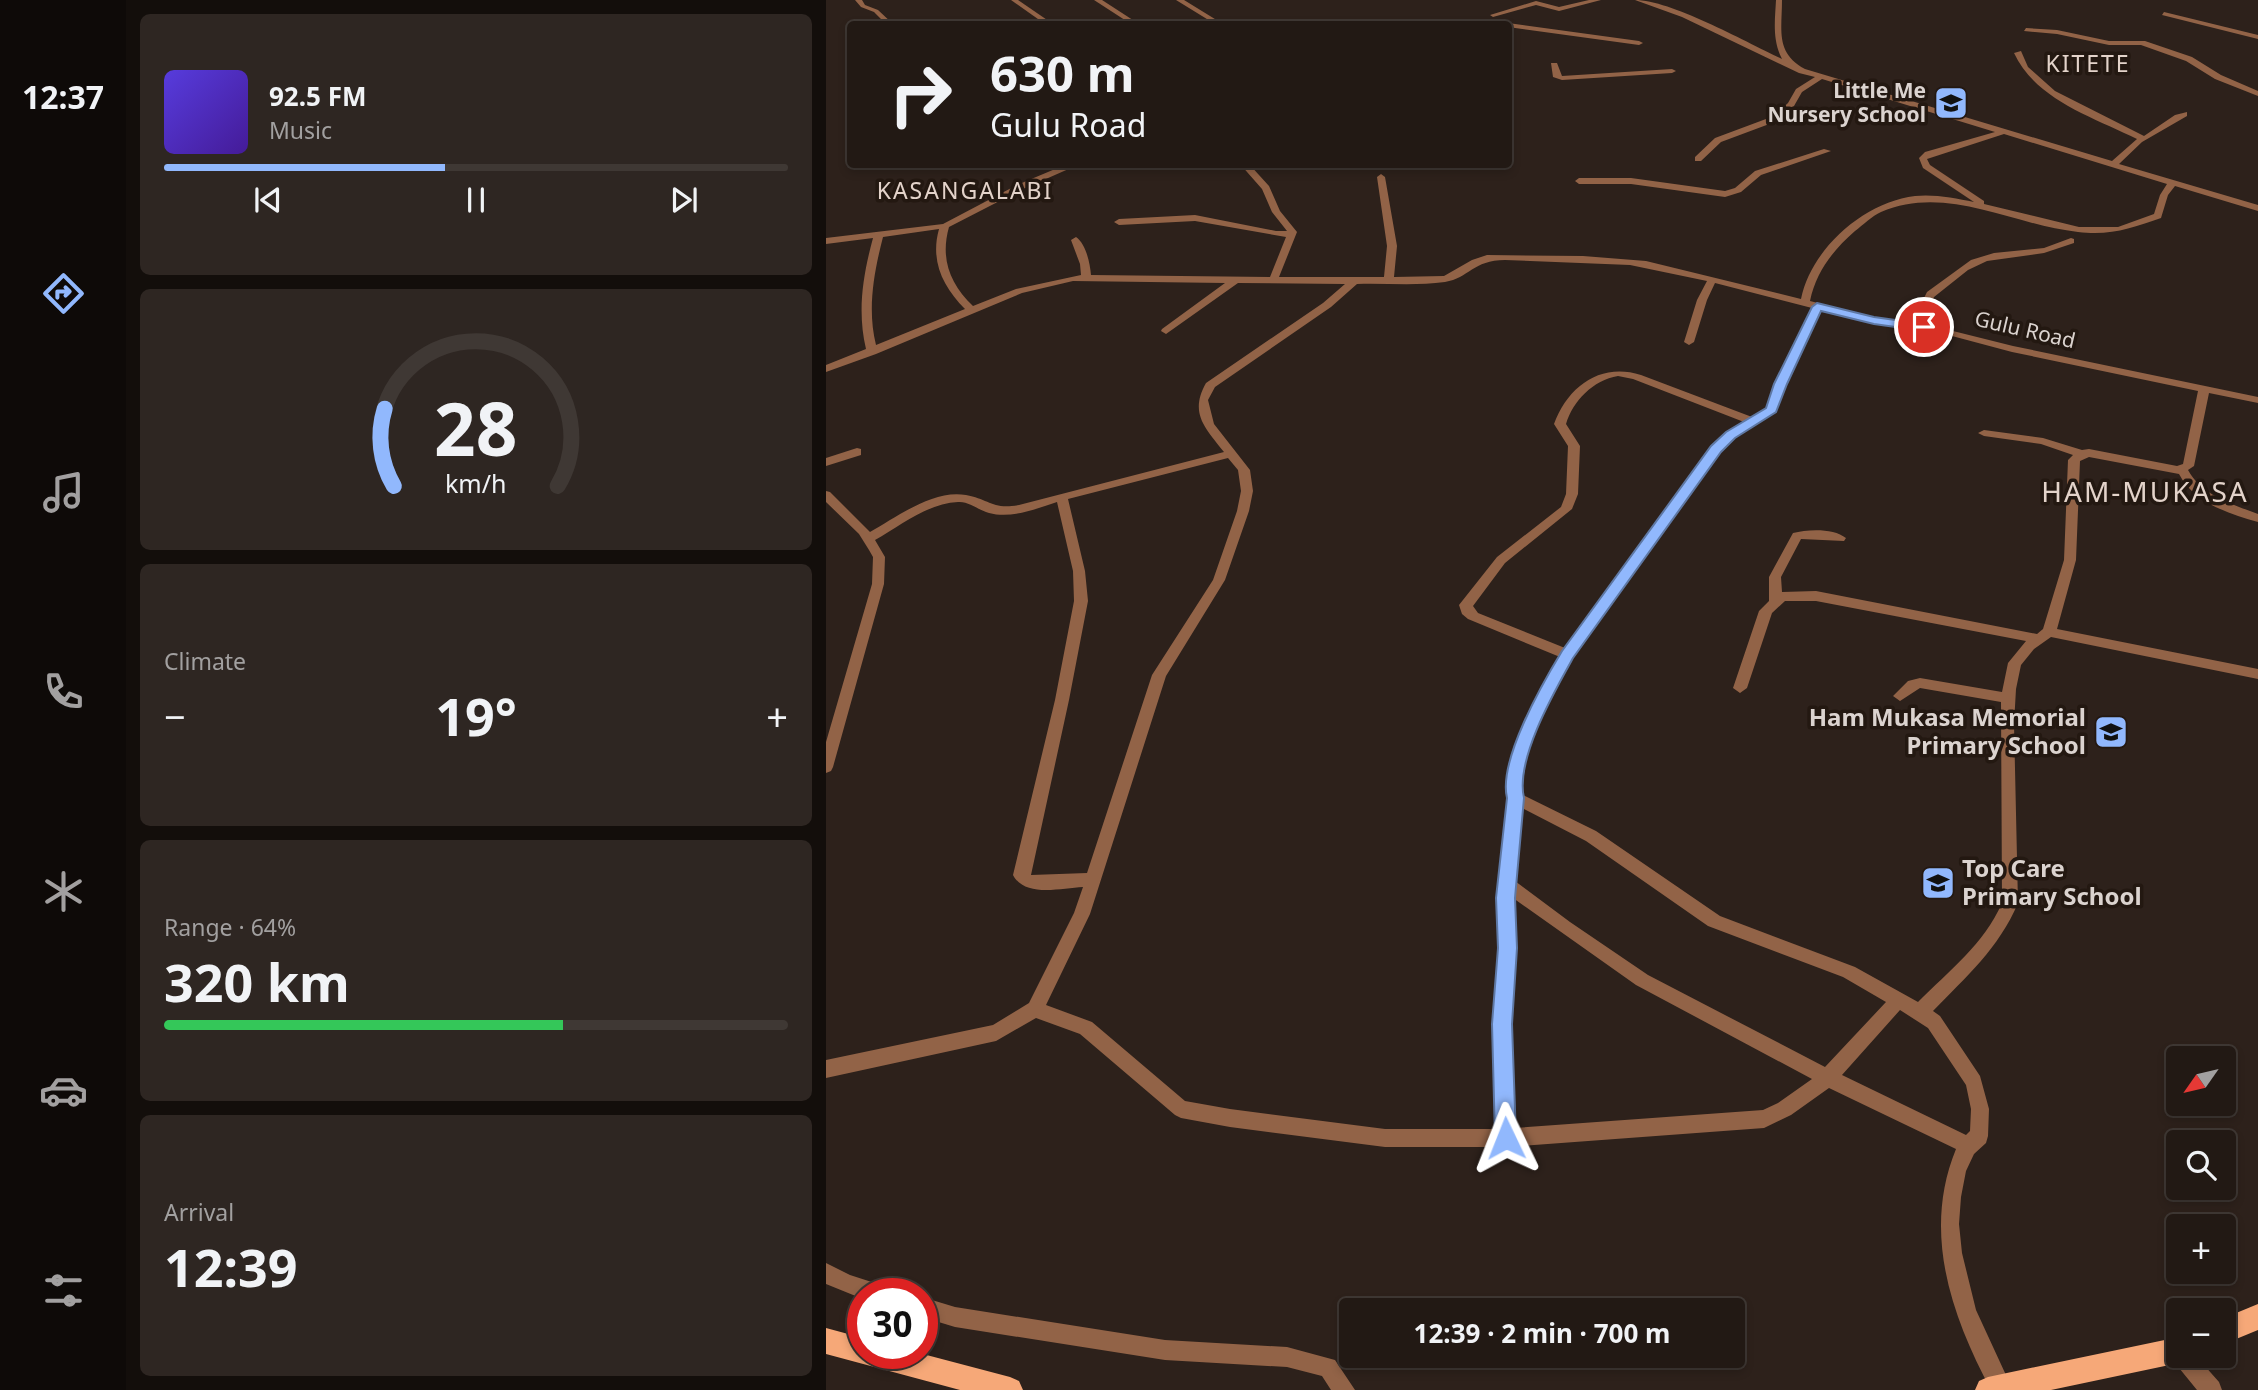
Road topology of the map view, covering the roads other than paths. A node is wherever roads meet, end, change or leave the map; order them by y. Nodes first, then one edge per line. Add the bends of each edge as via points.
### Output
1 (858, 0) edge
2 (1032, 0) edge
3 (1097, 0) edge
4 (1180, 0) edge
5 (1598, 0) edge
6 (1638, 0) edge
7 (1779, 0) edge
8 (1016, 2) edge
9 (2164, 14) dead end
10 (1493, 15) dead end
11 (886, 21) edge
12 (1044, 21) edge
13 (1130, 21) edge
14 (1214, 21) edge
15 (1512, 26) edge
16 (2026, 30) dead end
17 (2258, 37) edge
18 (1639, 43) dead end
19 (2018, 53) dead end
20 (1554, 65) dead end
21 (1788, 65) junction
22 (1672, 71) dead end
23 (1819, 78) junction
24 (2258, 94) edge
25 (2184, 114) dead end
26 (2003, 132) junction
27 (2141, 140) junction
28 (1827, 151) dead end
29 (1698, 159) dead end
30 (2113, 164) junction
31 (1066, 168) edge
32 (1248, 168) edge
33 (1381, 177) dead end
34 (1579, 181) dead end
35 (2172, 183) junction
36 (1983, 205) junction
37 (2258, 208) edge
38 (1119, 222) dead end
39 (945, 226) junction
40 (879, 234) junction
41 (1292, 234) junction
42 (1076, 240) dead end
43 (826, 241) edge
44 (2071, 241) dead end
45 (1086, 277) junction
46 (1274, 279) junction
47 (1389, 279) junction
48 (1712, 280) junction
49 (1235, 281) junction
50 (1354, 281) junction
51 (1811, 304) junction
52 (972, 310) junction
53 (1924, 327) junction
54 (1166, 331) dead end
55 (1689, 342) dead end
56 (872, 352) junction
57 (826, 369) edge
58 (2204, 389) junction
59 (2258, 400) edge
60 (1751, 421) junction
61 (1984, 433) dead end
62 (857, 452) dead end
63 (1229, 454) junction
64 (2081, 454) junction
65 (826, 462) edge
66 (2182, 469) junction
67 (826, 495) edge
68 (1062, 497) junction
69 (2258, 518) edge
70 (869, 538) junction
71 (1840, 538) dead end
72 (1776, 601) junction
73 (2044, 636) junction
74 (1568, 654) junction
75 (2258, 674) edge
76 (1740, 688) dead end
77 (1900, 696) dead end
78 (2008, 698) junction
79 (826, 767) edge
80 (1516, 798) junction
81 (1094, 879) junction
82 (1507, 884) junction
83 (1898, 1000) junction
84 (1035, 1009) junction
85 (1920, 1012) junction
86 (826, 1069) edge
87 (1828, 1077) junction
88 (1506, 1138) junction
89 (1967, 1145) junction
90 (826, 1273) edge
91 (847, 1284) edge
92 (938, 1312) edge
93 (2258, 1317) edge
94 (2236, 1326) edge
95 (826, 1341) edge
96 (847, 1347) edge
97 (2166, 1355) edge
98 (2192, 1368) edge
99 (931, 1369) edge
100 (1994, 1388) edge
101 (1010, 1390) edge
102 (1345, 1390) edge
103 (2211, 1390) edge

1 - 11 street
2 - 8 street
3 - 13 street
4 - 14 street
5 - 10 street via 1559,9 1536,3
6 - 21 street via 1684,16
7 - 21 street via 1780,54
8 - 12 street
9 - 17 street
15 - 18 street
16 - 24 street via 2109,43 2142,43 2189,59
19 - 27 street via 2021,66 2038,84
20 - 22 street via 1562,78
21 - 23 street
23 - 26 street
23 - 29 street via 1799,91 1777,118 1718,140
25 - 27 street
26 - 30 street
26 - 36 street via 1923,158 1927,166
27 - 30 street
28 - 34 street via 1758,173 1738,190 1725,194 1631,181
30 - 35 street
31 - 39 street
32 - 41 street via 1266,188
33 - 47 street via 1392,246
35 - 36 street via 2158,216 2096,231 2076,230
35 - 37 street
36 - 51 street via 1908,199 1867,215 1849,229 1813,273
38 - 41 street via 1195,218
39 - 40 street
39 - 52 street via 938,253 947,281
40 - 43 street
40 - 56 street via 865,308
41 - 46 street
42 - 45 street
44 - 53 street via 2042,251 1972,261 1930,293
45 - 49 street, Gulu Road
45 - 52 street, Gulu Road via 1036,286
46 - 49 street, Gulu Road
46 - 50 street, Gulu Road
47 - 48 street, Gulu Road via 1456,276 1486,258 1604,259
47 - 50 street, Gulu Road
48 - 51 street, Gulu Road
48 - 55 street
49 - 54 street
50 - 63 street via 1210,385 1203,400 1205,415
51 - 53 street, Gulu Road
51 - 60 street via 1772,410
52 - 56 street, Gulu Road
53 - 58 street, Gulu Road
56 - 57 street, Gulu Road
58 - 59 street, Gulu Road
58 - 66 street via 2188,466
60 - 74 street via 1716,449
60 - 74 street via 1622,373 1612,373 1584,388 1563,413 1560,424 1574,446 1575,468 1566,509 1501,560 1466,605 1473,617
61 - 64 street via 2043,441
62 - 65 street
63 - 68 street
63 - 81 street via 1244,470 1247,491 1243,511 1219,580 1159,675
64 - 66 street
64 - 73 street via 2074,460 2070,560
66 - 69 street via 2186,480 2217,502
67 - 70 street
68 - 70 street via 1006,511 958,498 924,509
68 - 81 street via 1081,601 1021,875 1033,883
70 - 79 street via 879,557 878,584
71 - 72 street via 1797,536 1775,577
72 - 73 street via 1816,596
72 - 76 street via 1766,611
73 - 75 street
73 - 78 street via 2015,663
74 - 80 street via 1526,738 1512,785
77 - 78 street via 1920,683
78 - 85 street via 2010,903 2003,924 1988,944
80 - 82 street
80 - 83 street via 1591,836 1714,921 1849,972
81 - 84 street via 1082,914
82 - 87 street via 1642,980
82 - 88 street via 1502,1024
83 - 85 street
83 - 87 street
84 - 86 street via 996,1033
84 - 88 street via 1086,1028 1181,1109 1385,1138
85 - 89 street via 1934,1022 1974,1082 1979,1136
87 - 88 street via 1764,1119
87 - 89 street
89 - 100 street via 1949,1202 1950,1242 1965,1306
90 - 91 street
92 - 102 street via 1166,1350 1287,1357 1328,1367
93 - 94 main road
95 - 96 main road
97 - 100 main road
98 - 103 street
99 - 101 main road

